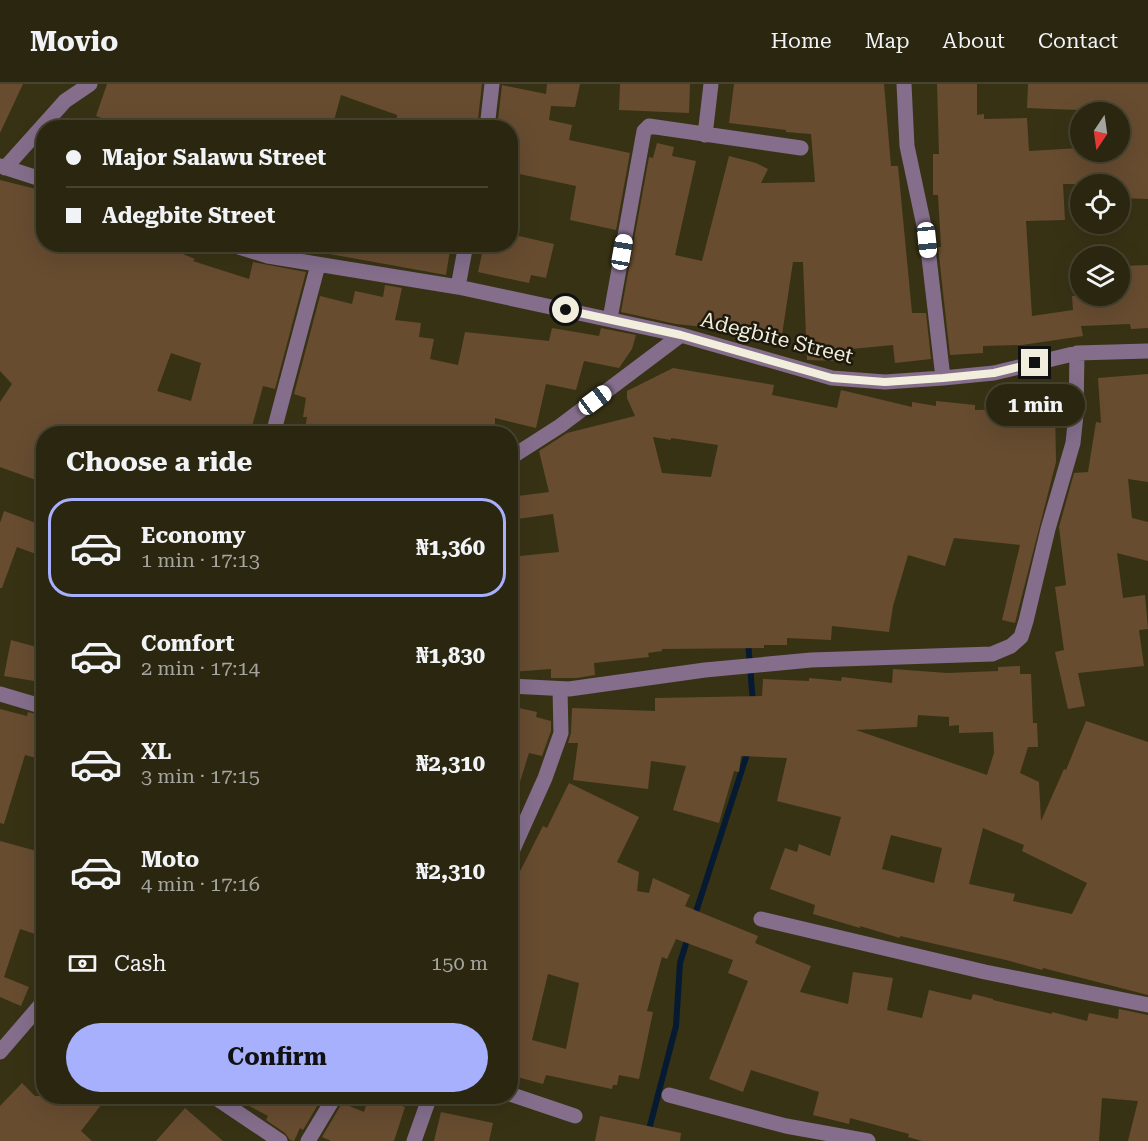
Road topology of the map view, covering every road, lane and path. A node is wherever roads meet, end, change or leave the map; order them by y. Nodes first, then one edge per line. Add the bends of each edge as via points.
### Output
1 (65, 84) edge
2 (90, 84) edge
3 (492, 84) edge
4 (711, 84) edge
5 (904, 84) edge
6 (65, 101) junction
7 (47, 120) edge
8 (488, 120) edge
9 (36, 132) edge
10 (705, 135) junction
11 (801, 148) dead end
12 (3, 167) edge
13 (36, 177) edge
14 (255, 252) edge
15 (465, 252) edge
16 (318, 265) junction
17 (458, 287) junction
18 (610, 319) junction
19 (681, 335) junction
20 (1148, 351) edge
21 (1077, 352) junction
22 (943, 378) junction
23 (275, 426) edge
24 (518, 453) edge
25 (518, 686) edge
26 (560, 689) junction
27 (0, 694) edge
28 (36, 705) edge
29 (518, 838) edge
30 (761, 919) dead end
31 (1148, 1005) edge
32 (36, 1010) edge
33 (0, 1052) edge
34 (669, 1095) dead end
35 (518, 1097) edge
36 (223, 1104) edge
37 (330, 1104) edge
38 (427, 1104) edge
39 (575, 1116) dead end
40 (264, 1137) edge
41 (847, 1139) edge
42 (280, 1141) edge
43 (308, 1141) edge
44 (414, 1141) edge
45 (868, 1141) edge

1 - 6 street
2 - 6 street
3 - 8 street
4 - 10 street
5 - 22 street via 907,146 927,240
6 - 7 street
9 - 12 street
10 - 11 street
10 - 18 street via 649,126 644,131
12 - 13 street
14 - 16 street, Adegbite Street
15 - 17 street
16 - 17 street, Adegbite Street
16 - 23 street
17 - 18 street, Adegbite Street
18 - 19 street, Adegbite Street
19 - 22 street, Adegbite Street via 832,378 885,382
19 - 24 street
20 - 21 street, Adegbite Street
21 - 22 street, Adegbite Street via 994,373
21 - 26 street via 1073,444 1026,621 1021,637 1011,646 992,654 811,660
25 - 26 street
26 - 29 street via 561,733
27 - 28 street
30 - 31 street via 985,972
32 - 33 street
34 - 41 street
35 - 39 street
36 - 40 street
37 - 43 street
38 - 44 street
40 - 42 street
41 - 45 street

